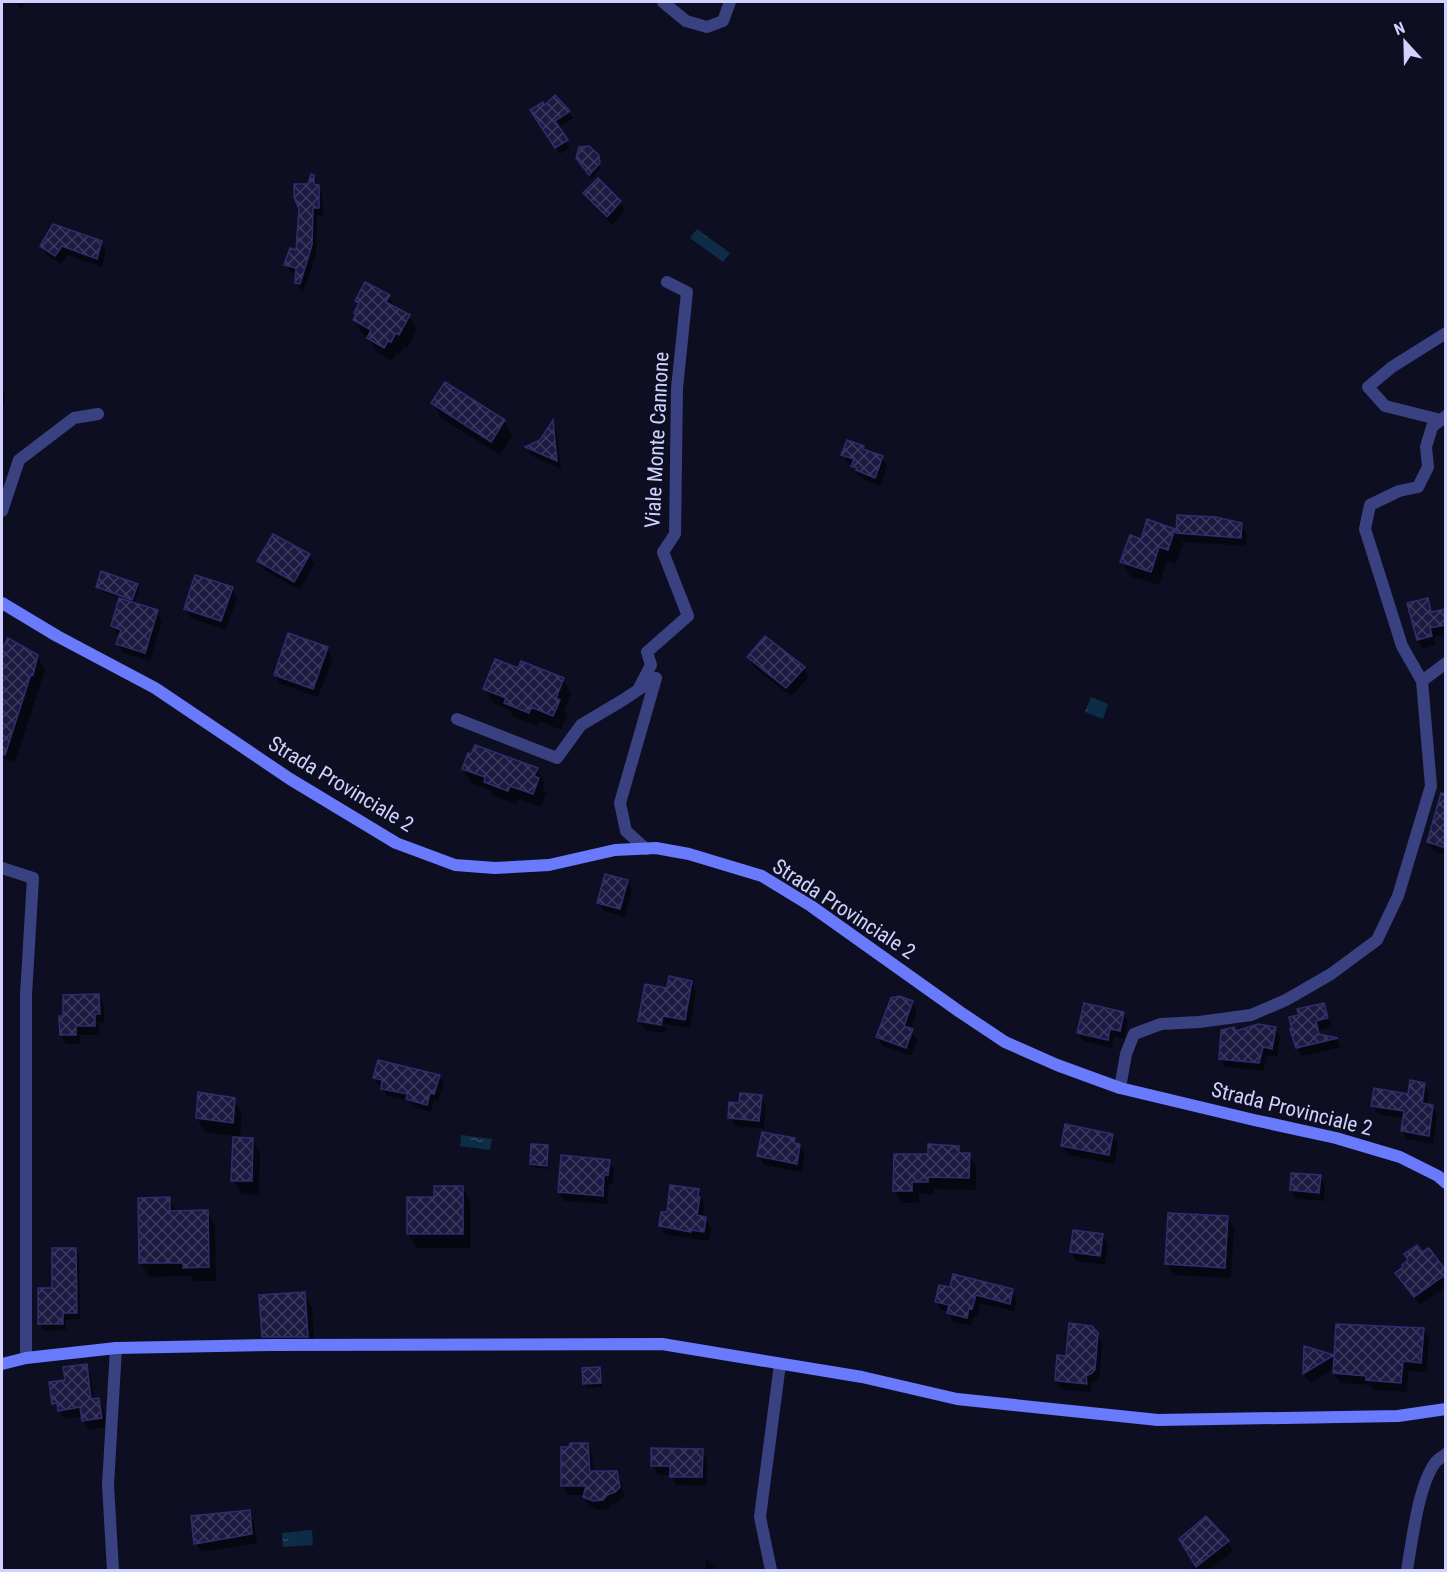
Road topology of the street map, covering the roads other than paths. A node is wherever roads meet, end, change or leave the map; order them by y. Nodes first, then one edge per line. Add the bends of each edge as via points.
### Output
1 (663, 2) edge
2 (730, 2) edge
3 (667, 282) dead end
4 (1446, 333) edge
5 (98, 414) dead end
6 (1443, 418) edge
7 (2, 511) edge
8 (2, 603) edge
9 (1446, 663) edge
10 (1422, 681) junction
11 (638, 690) junction
12 (457, 718) dead end
13 (646, 849) junction
14 (2, 868) edge
15 (1120, 1088) junction
16 (1446, 1183) edge
17 (116, 1348) junction
18 (26, 1358) junction
19 (2, 1364) edge
20 (780, 1364) junction
21 (1446, 1409) edge
22 (1446, 1454) edge
23 (113, 1570) edge
24 (771, 1570) edge
25 (1407, 1570) edge

1 - 2 street via 686,21 707,27 723,21
3 - 11 street, Viale Monte Cannone via 687,292 677,388 675,534 663,552 688,616 647,652 651,665
4 - 6 street via 1368,387 1385,406
5 - 7 street via 74,418 19,460
6 - 10 street via 1432,427 1426,447 1428,467 1418,487 1370,505 1365,529 1402,646
8 - 13 street, Strada Provinciale 2 via 155,688 290,779 396,843 455,866 549,866 615,850
9 - 10 street
10 - 15 street via 1431,786 1398,896 1377,940 1331,974 1251,1015 1161,1023 1134,1034
11 - 12 street via 581,725 557,758
11 - 13 street via 656,678 620,803 626,831
13 - 15 street, Strada Provinciale 2 via 689,854 762,876 812,906 1005,1042
14 - 18 street via 33,878 26,996
15 - 16 street, Strada Provinciale 2 via 1336,1138 1400,1158
17 - 18 street
17 - 20 street via 662,1344
17 - 23 street via 108,1485
18 - 19 street
20 - 21 street via 862,1377 957,1399 1158,1420 1398,1416
20 - 24 street via 760,1517
22 - 25 street via 1434,1464 1423,1487

